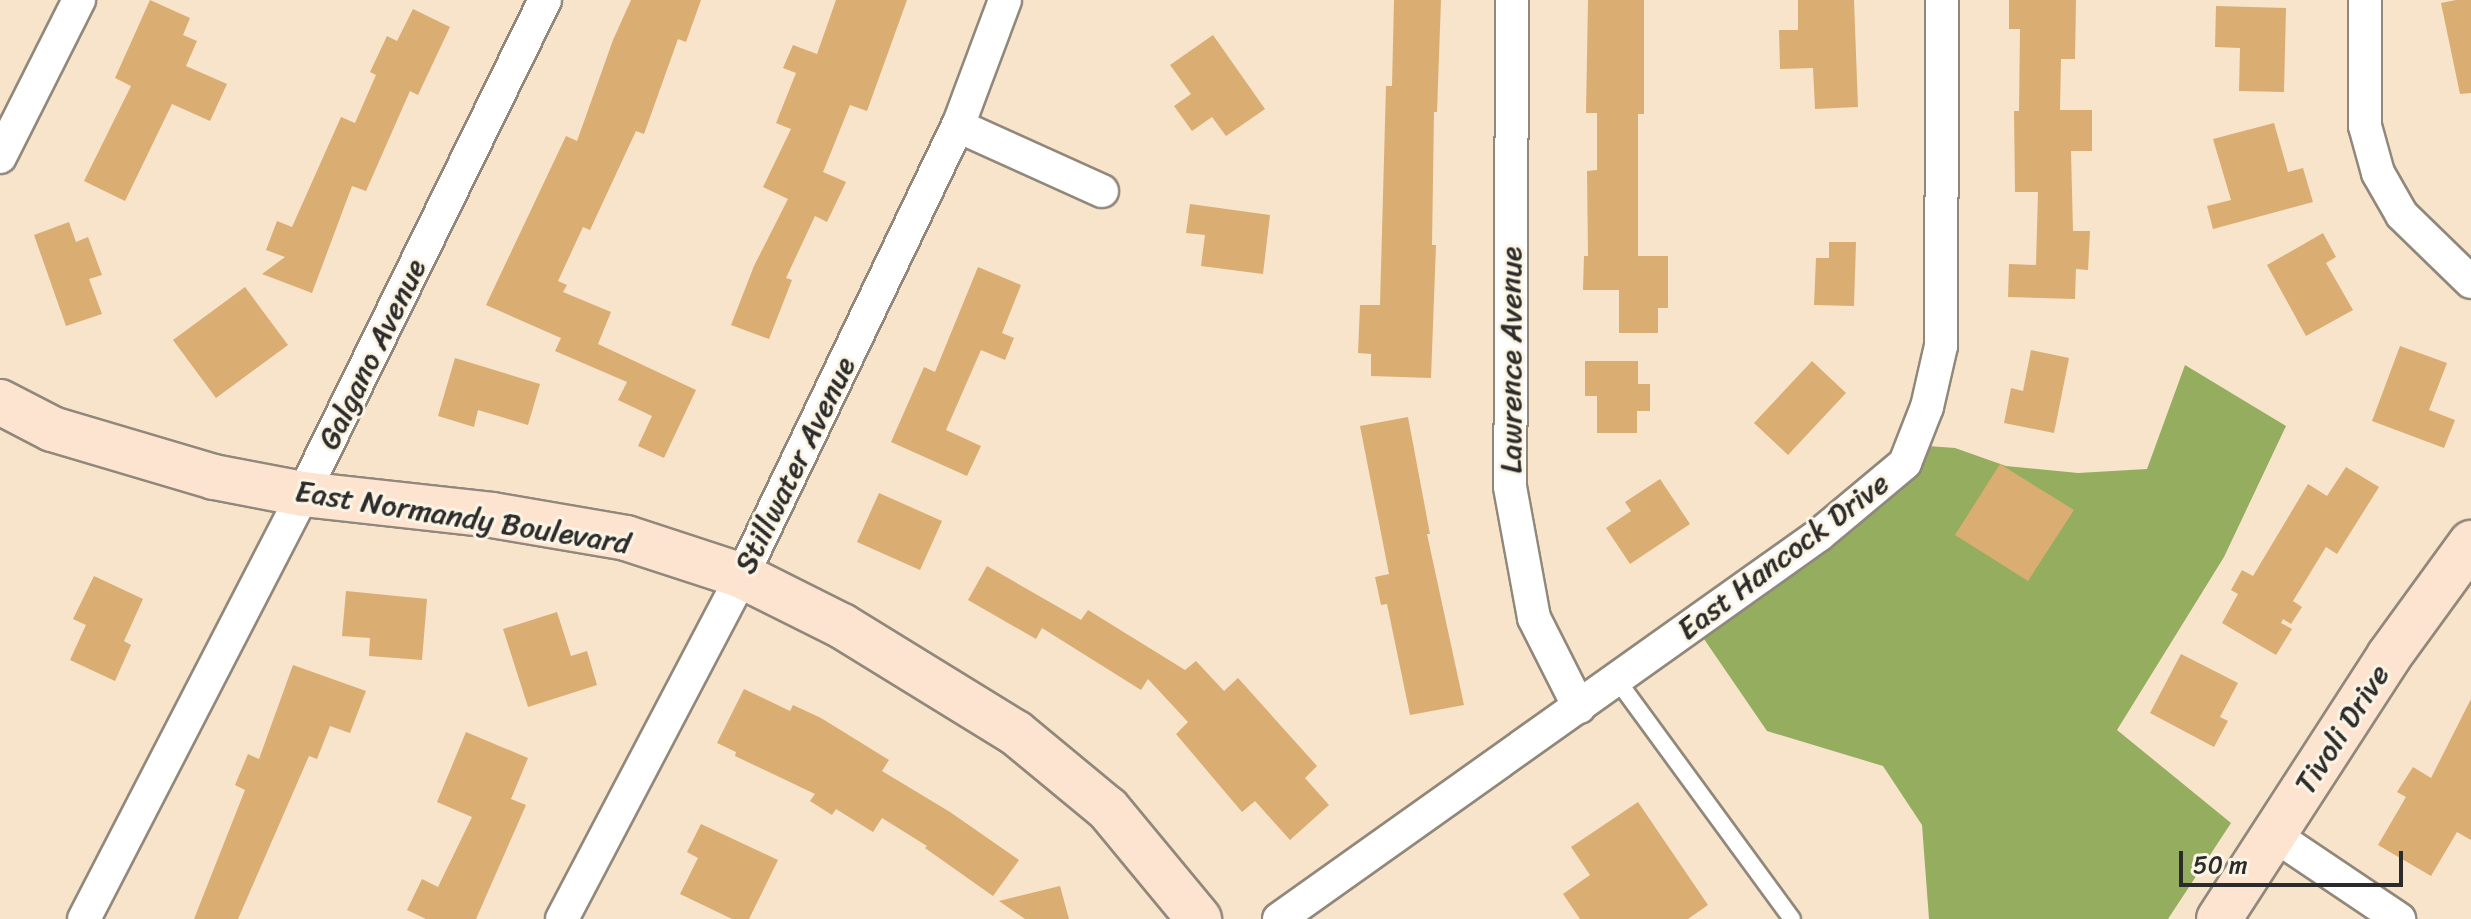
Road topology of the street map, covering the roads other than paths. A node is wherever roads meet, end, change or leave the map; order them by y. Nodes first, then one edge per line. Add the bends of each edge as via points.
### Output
1 (79, 0) edge
2 (545, 0) edge
3 (1005, 0) edge
4 (1512, 0) edge
5 (1942, 0) edge
6 (2365, 0) edge
7 (958, 126) junction
8 (0, 157) edge
9 (1102, 191) dead end
10 (2471, 282) edge
11 (0, 402) edge
12 (303, 494) junction
13 (2471, 543) edge
14 (742, 576) junction
15 (1617, 680) junction
16 (1579, 707) junction
17 (2274, 835) junction
18 (84, 919) edge
19 (562, 919) edge
20 (1199, 919) edge
21 (1279, 919) edge
22 (1792, 919) edge
23 (2219, 919) edge
24 (2399, 919) edge

1 - 8 street
2 - 12 street, Galgano Avenue
3 - 7 street, Stillwater Avenue
4 - 16 street, Lawrence Avenue via 1510,487 1534,618
5 - 15 street, East Hancock Drive via 1941,346 1927,407 1905,463 1819,535
6 - 10 street via 2365,126 2378,173 2402,215
7 - 9 street
7 - 14 street, Stillwater Avenue
11 - 12 street, East Normandy Boulevard via 66,434 214,477
12 - 14 street, East Normandy Boulevard via 492,515 626,538
12 - 18 street, Galgano Avenue
13 - 17 street, Tivoli Drive via 2389,656
14 - 19 street, Stillwater Avenue
14 - 20 street, East Normandy Boulevard via 842,626 1016,733 1108,809
15 - 16 street, East Hancock Drive
15 - 22 lane
16 - 21 street, East Hancock Drive
17 - 23 street, Tivoli Drive
17 - 24 street

